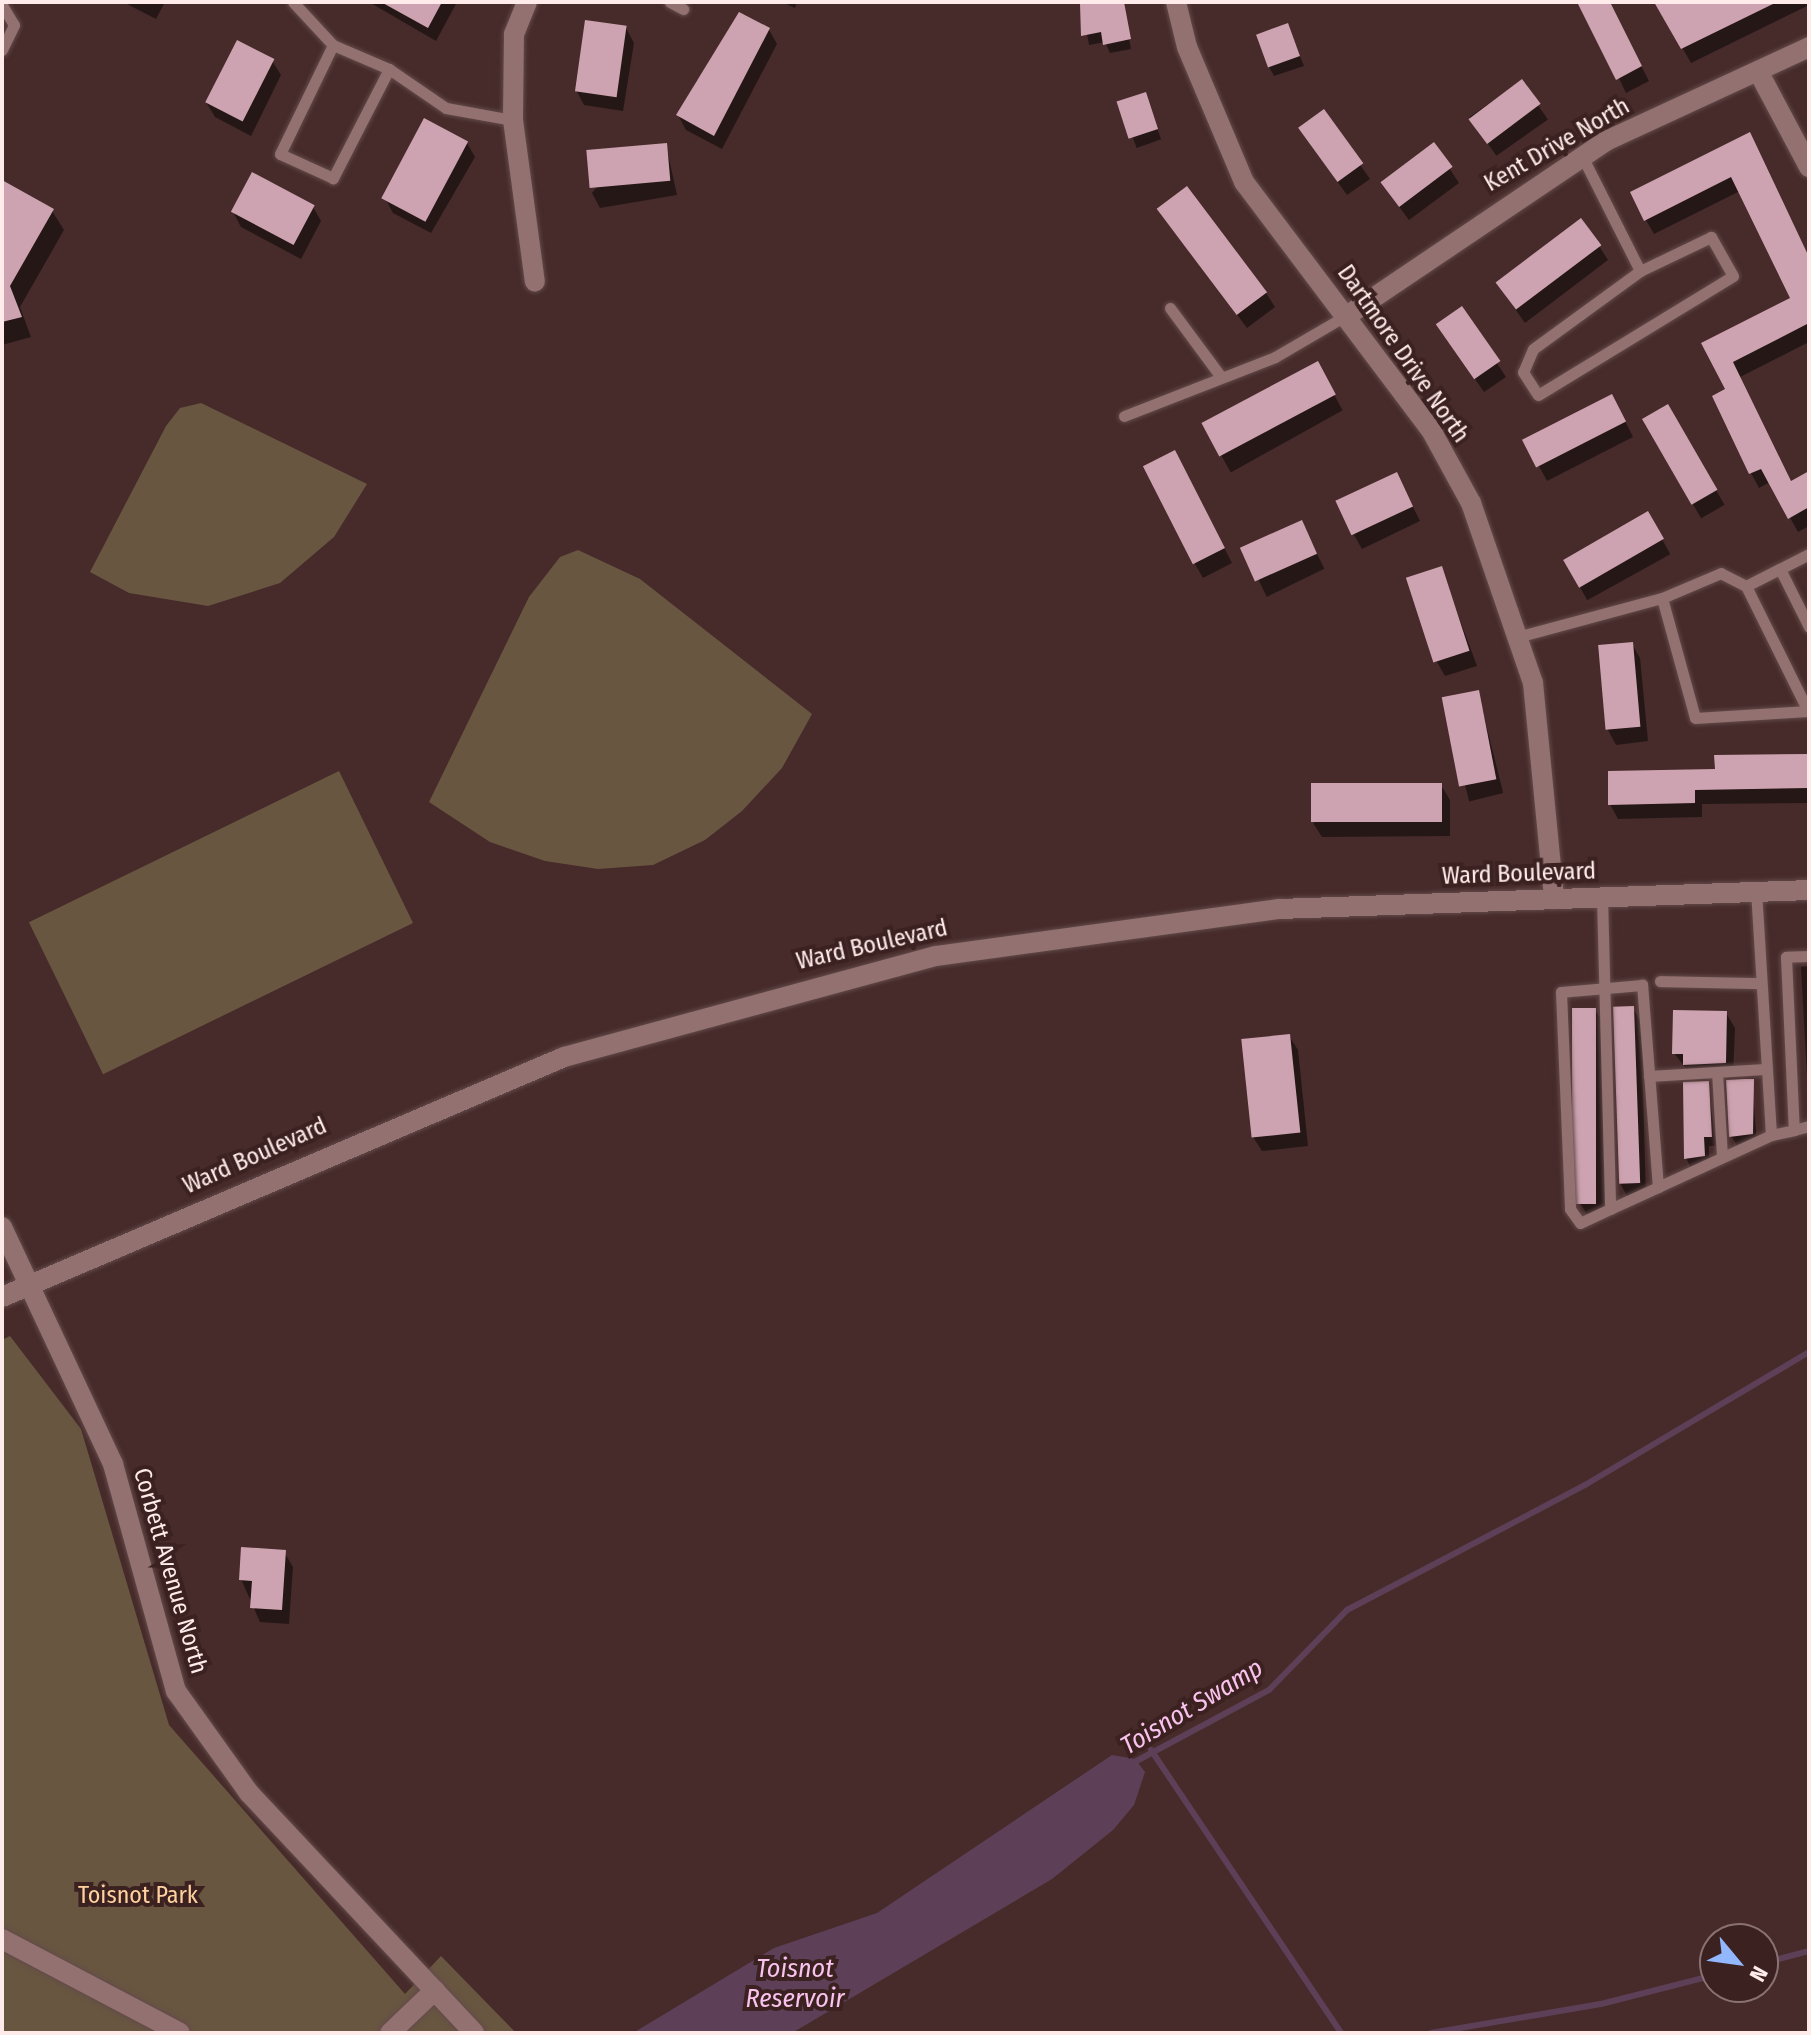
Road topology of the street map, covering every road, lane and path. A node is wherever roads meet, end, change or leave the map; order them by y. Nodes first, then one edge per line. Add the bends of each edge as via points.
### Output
1 (293, 2) edge
2 (527, 2) edge
3 (670, 2) edge
4 (1176, 2) edge
5 (2, 5) edge
6 (683, 9) dead end
7 (333, 45) junction
8 (1809, 47) edge
9 (2, 50) edge
10 (389, 69) junction
11 (1758, 71) junction
12 (513, 120) junction
13 (1582, 156) junction
14 (1809, 167) edge
15 (1640, 271) junction
16 (535, 282) dead end
17 (1170, 308) dead end
18 (1348, 315) junction
19 (1221, 377) junction
20 (1124, 416) dead end
21 (1809, 554) edge
22 (1780, 569) junction
23 (1746, 586) junction
24 (1662, 598) junction
25 (1809, 627) edge
26 (1521, 636) junction
27 (1809, 890) edge
28 (1756, 891) junction
29 (1602, 897) junction
30 (1554, 899) junction
31 (1809, 956) edge
32 (1660, 981) dead end
33 (1758, 983) junction
34 (1602, 989) junction
35 (1765, 1069) junction
36 (1717, 1072) junction
37 (1649, 1076) junction
38 (1809, 1126) edge
39 (1794, 1130) junction
40 (1771, 1135) junction
41 (1722, 1157) junction
42 (1658, 1187) junction
43 (1610, 1209) junction
44 (2, 1227) edge
45 (33, 1283) junction
46 (2, 1297) edge
47 (2, 1939) edge
48 (435, 1990) junction
49 (180, 2033) edge
50 (390, 2033) edge
51 (474, 2033) edge

1 - 7 lane
2 - 12 street via 514,34
3 - 6 lane
4 - 18 street, Dartmore Drive North via 1192,61 1244,182
5 - 9 lane via 14,25
7 - 10 lane
7 - 10 lane via 280,154 333,178
8 - 11 street, Kent Drive North
10 - 12 lane via 446,108
11 - 13 street, Kent Drive North
11 - 14 street
12 - 16 street
13 - 15 lane
13 - 18 street, Kent Drive North
15 - 15 lane via 1711,237 1733,276 1538,395 1523,372 1533,349
17 - 19 lane
18 - 19 lane via 1275,357
18 - 26 street, Dartmore Drive North via 1431,430 1471,503
19 - 20 lane
21 - 22 lane
22 - 23 lane
22 - 25 lane
23 - 24 lane via 1721,573
23 - 24 lane via 1808,711 1695,718
24 - 26 lane
26 - 30 street, Dartmore Drive North via 1545,757
27 - 28 street, Ward Boulevard
28 - 29 street, Ward Boulevard
28 - 33 lane
29 - 30 street, Ward Boulevard
29 - 34 lane
30 - 45 street, Ward Boulevard via 1173,919 936,956 788,990 475,1089
31 - 39 lane via 1786,957
32 - 33 lane
33 - 35 lane
34 - 37 lane via 1642,985
34 - 43 lane
34 - 43 lane via 1561,992 1571,1218 1580,1223
35 - 36 lane
35 - 40 lane
36 - 37 lane
36 - 41 lane
37 - 42 lane
38 - 39 lane
39 - 40 lane
40 - 41 lane
41 - 42 lane
42 - 43 lane
44 - 45 street, Corbett Avenue North
45 - 46 street, Ward Boulevard
45 - 48 street, Corbett Avenue North via 113,1464 176,1691 249,1793
47 - 49 street
48 - 50 street
48 - 51 street, Corbett Avenue North

